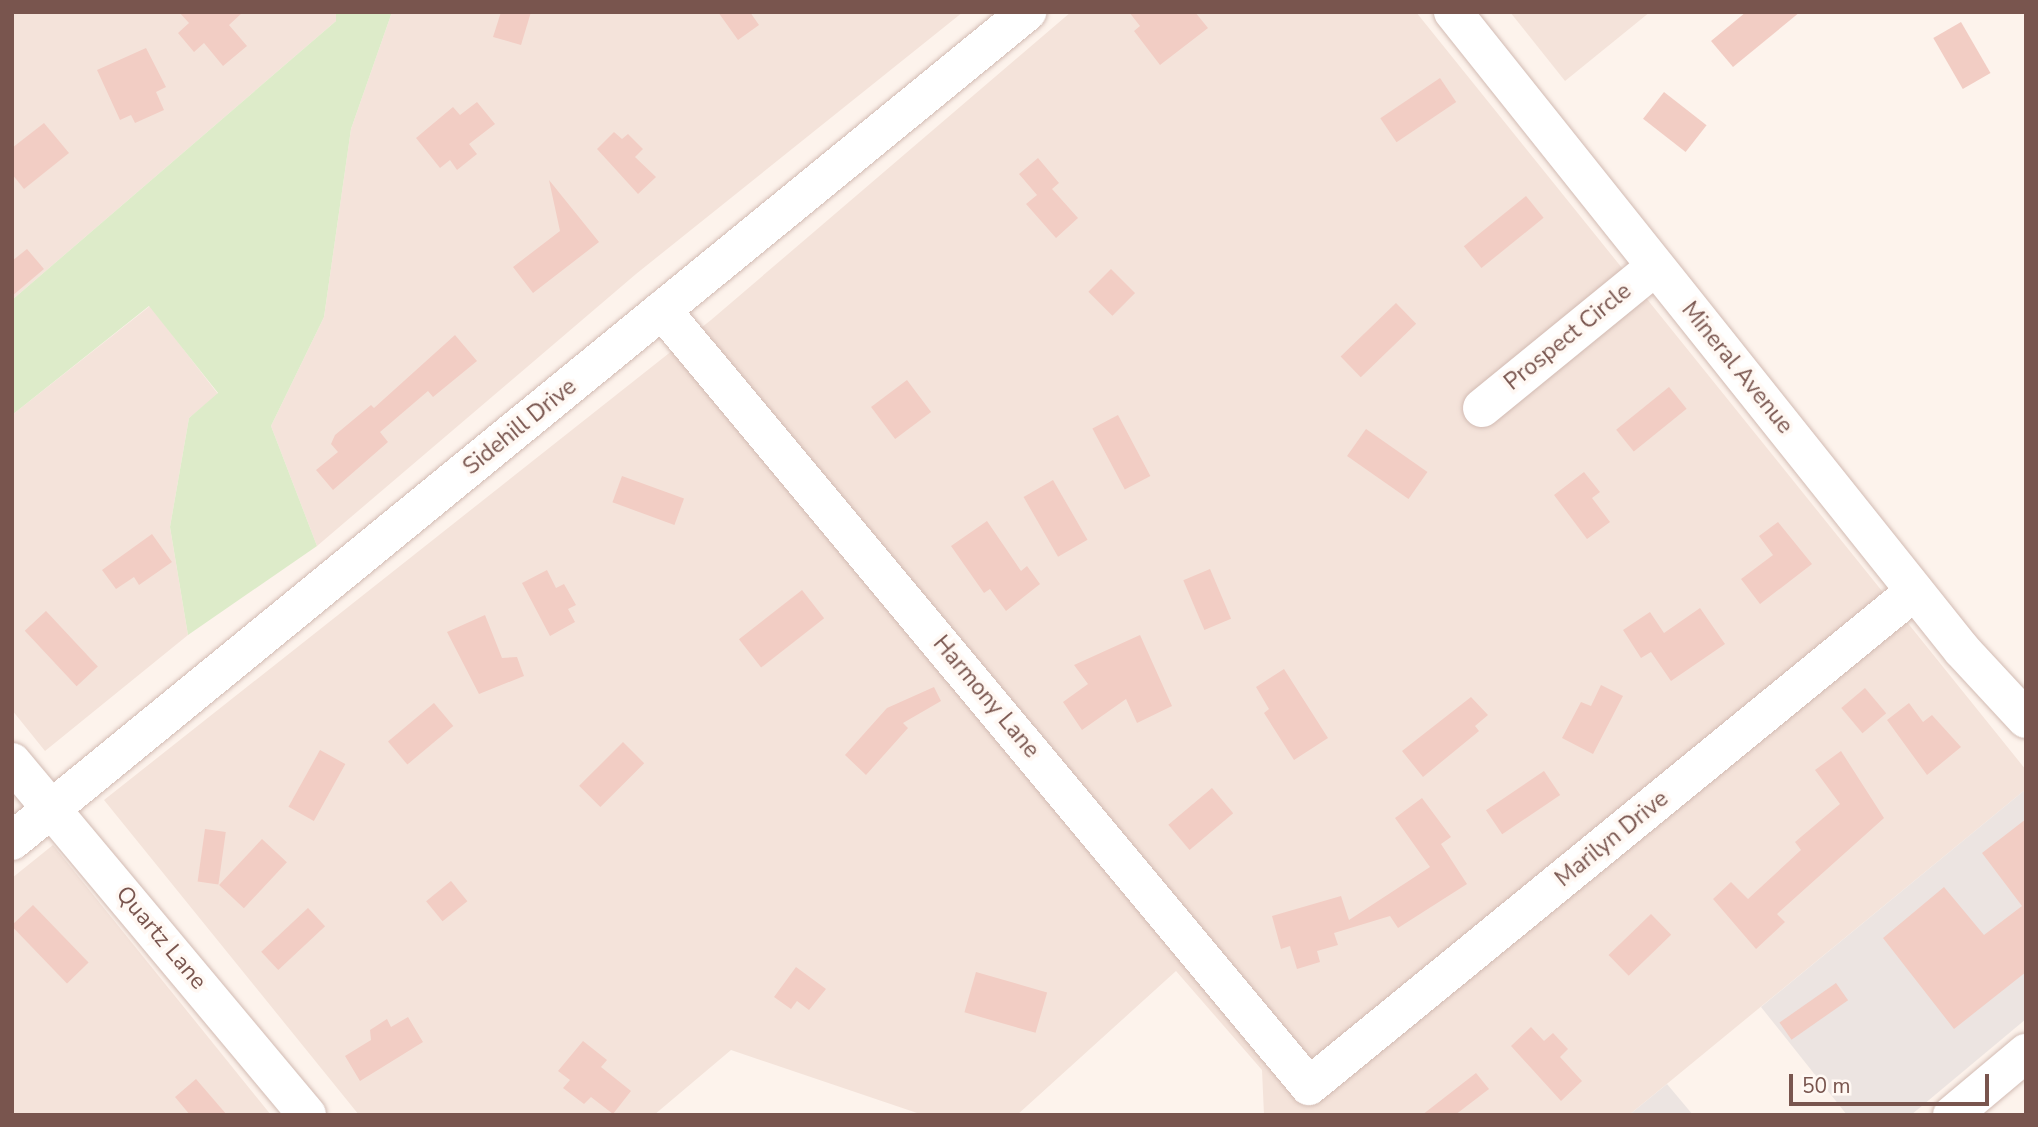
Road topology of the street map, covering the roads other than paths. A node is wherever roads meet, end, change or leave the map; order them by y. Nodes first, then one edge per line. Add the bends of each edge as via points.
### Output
1 (1027, 12) edge
2 (1453, 12) edge
3 (1656, 267) junction
4 (662, 310) junction
5 (1482, 408) dead end
6 (1915, 592) junction
7 (2026, 719) edge
8 (12, 762) edge
9 (51, 810) junction
10 (12, 841) edge
11 (2026, 1054) edge
12 (1310, 1086) joint
13 (307, 1115) edge
14 (1952, 1115) edge

1 - 4 street, Sidehill Drive
2 - 3 street, Mineral Avenue
3 - 5 street, Prospect Circle
3 - 6 street, Mineral Avenue
4 - 9 street, Sidehill Drive
4 - 12 street, Harmony Lane
6 - 7 street, Mineral Avenue
6 - 12 street, Marilyn Drive
8 - 9 street, Quartz Lane
9 - 10 street, Sidehill Drive
9 - 13 street, Quartz Lane
11 - 14 street

